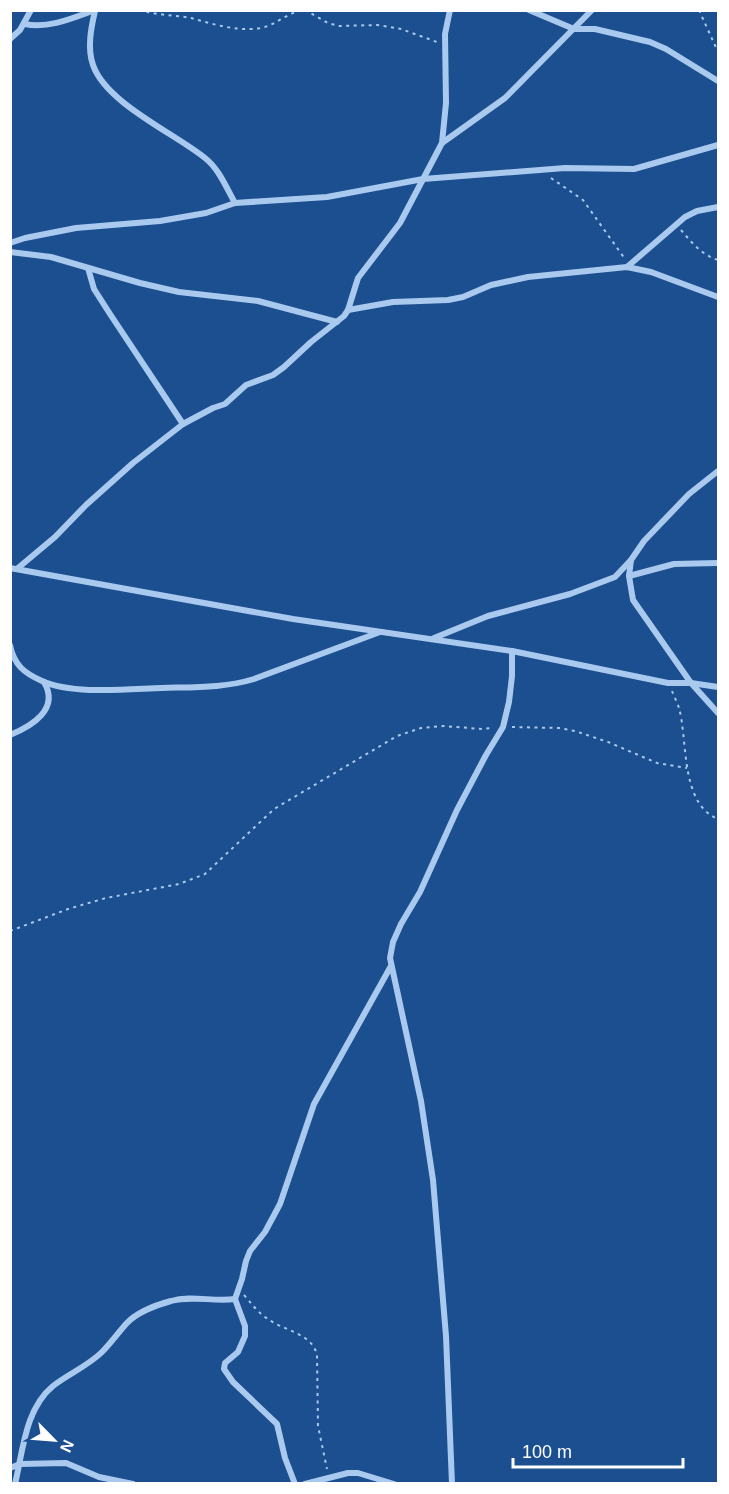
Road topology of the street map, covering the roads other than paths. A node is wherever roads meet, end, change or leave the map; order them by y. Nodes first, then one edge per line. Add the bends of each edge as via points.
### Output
1 (31, 10) edge
2 (95, 10) edge
3 (450, 10) edge
4 (529, 10) edge
5 (592, 10) edge
6 (24, 24) junction
7 (574, 29) junction
8 (10, 39) edge
9 (718, 81) edge
10 (442, 143) junction
11 (718, 145) edge
12 (423, 179) junction
13 (235, 203) junction
14 (718, 207) edge
15 (10, 243) edge
16 (10, 252) edge
17 (628, 266) junction
18 (88, 268) junction
19 (718, 297) edge
20 (348, 310) junction
21 (337, 322) junction
22 (183, 424) junction
23 (718, 471) edge
24 (631, 560) junction
25 (718, 563) edge
26 (14, 568) edge
27 (629, 576) junction
28 (383, 631) junction
29 (434, 639) junction
30 (10, 645) edge
31 (512, 651) junction
32 (44, 682) junction
33 (692, 683) junction
34 (718, 687) edge
35 (718, 712) edge
36 (10, 735) edge
37 (392, 965) junction
38 (235, 1299) junction
39 (20, 1464) junction
40 (10, 1468) edge
41 (15, 1484) edge
42 (133, 1484) edge
43 (295, 1484) edge
44 (305, 1484) edge
45 (394, 1484) edge
46 (453, 1484) edge

1 - 6 street
2 - 6 street via 55,22
2 - 13 street via 90,38 92,63 100,81 206,158
3 - 10 street via 446,25
4 - 7 street
5 - 7 street
6 - 8 street
7 - 9 street via 613,32 650,42
7 - 10 street via 505,98
10 - 12 street
11 - 12 street via 634,169 585,167
12 - 13 street via 327,197
12 - 20 street via 400,223 358,278
13 - 15 street via 184,217 76,228
14 - 17 street via 697,211 673,226
16 - 18 street via 51,257
17 - 19 street
17 - 20 street via 528,277 448,300 393,302
18 - 21 street via 169,290 258,301
18 - 22 street via 94,289
20 - 21 street
21 - 22 street via 273,375 254,381 225,404
22 - 26 street
23 - 24 street via 681,501
24 - 27 street
24 - 29 street via 615,577 570,594 488,616
25 - 27 street via 674,564
26 - 28 street via 293,620
27 - 33 street via 633,600
28 - 29 street
28 - 32 street via 234,684 96,689
29 - 31 street
30 - 32 street via 19,667
31 - 33 street via 668,682
31 - 37 street via 509,702 503,727 401,924 393,942
32 - 36 street via 49,696 44,714 26,729
33 - 34 street
33 - 35 street
37 - 38 street via 314,1104 280,1204 250,1251
37 - 46 street via 433,1179 448,1354
38 - 39 street via 177,1299 137,1315 100,1354 45,1393 30,1419
38 - 43 street via 245,1336 224,1369 277,1424
39 - 40 street
39 - 41 street
39 - 42 street via 66,1463 99,1477
44 - 45 street via 348,1473

